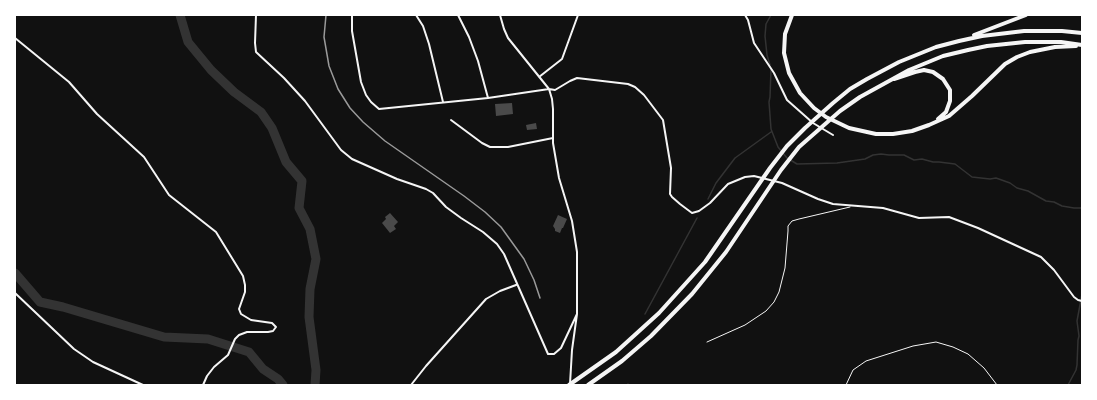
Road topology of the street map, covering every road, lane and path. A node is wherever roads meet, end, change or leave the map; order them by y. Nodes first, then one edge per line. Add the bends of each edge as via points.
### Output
1 (256, 15) edge
2 (352, 15) edge
3 (416, 15) edge
4 (458, 15) edge
5 (500, 15) edge
6 (578, 15) edge
7 (745, 15) edge
8 (792, 15) edge
9 (1026, 15) edge
10 (1082, 33) edge
11 (15, 38) edge
12 (959, 41) junction
13 (1082, 45) edge
14 (539, 77) junction
15 (887, 81) junction
16 (548, 89) junction
17 (488, 98) junction
18 (443, 102) junction
19 (451, 120) dead end
20 (935, 122) junction
21 (833, 135) dead end
22 (553, 138) junction
23 (850, 206) junction
24 (516, 285) junction
25 (15, 293) edge
26 (1082, 301) edge
27 (577, 314) junction
28 (707, 342) dead end
29 (143, 385) edge
30 (203, 385) edge
31 (411, 385) edge
32 (569, 385) edge
33 (588, 385) edge
34 (846, 385) edge
35 (997, 385) edge

1 - 24 street via 256,52 295,89 341,150 352,159 433,193 446,207 497,244 504,254
2 - 18 street via 361,82 371,102 379,109
3 - 18 street via 429,44
4 - 17 street via 478,61
5 - 14 street via 508,38
6 - 14 street via 562,59
7 - 21 street via 754,43 787,100
8 - 20 highway via 784,40 787,68 800,93 821,113 849,128 876,134 912,131
9 - 12 highway
10 - 12 highway via 1024,31
11 - 30 street via 69,82 97,114 144,157 169,195 216,232 243,276 245,292 239,309 241,314 251,320 272,323 276,327 273,331 247,332 239,335 234,339 228,354 214,367
12 - 32 highway via 916,54 887,68 833,103 787,146 705,262 659,313 616,352
13 - 15 highway via 1040,42 987,46 943,56
13 - 20 highway via 1055,47 1017,57 1005,64 949,116
14 - 16 street
15 - 20 highway via 924,70 934,72 943,79 950,90 950,101 946,112
15 - 33 highway via 840,111 799,147 713,268 672,316 626,357
16 - 17 street
16 - 22 street via 554,109
16 - 23 street via 555,90 577,78 628,84 640,91 665,126 670,194 692,213 710,203 728,184 754,176 782,183 818,200
17 - 18 street
19 - 22 street via 490,147 508,147
22 - 27 street via 559,178 576,243
23 - 26 street via 883,208 919,218 942,216 960,220 1041,257 1074,297
23 - 28 lane via 792,222 788,226 785,268 774,302 766,311 745,325
24 - 27 street via 548,354 554,354 561,348
24 - 31 street via 486,299
25 - 29 street via 74,349 93,362
27 - 32 street
34 - 35 lane via 853,370 866,361 913,346 936,342 968,354 984,368

